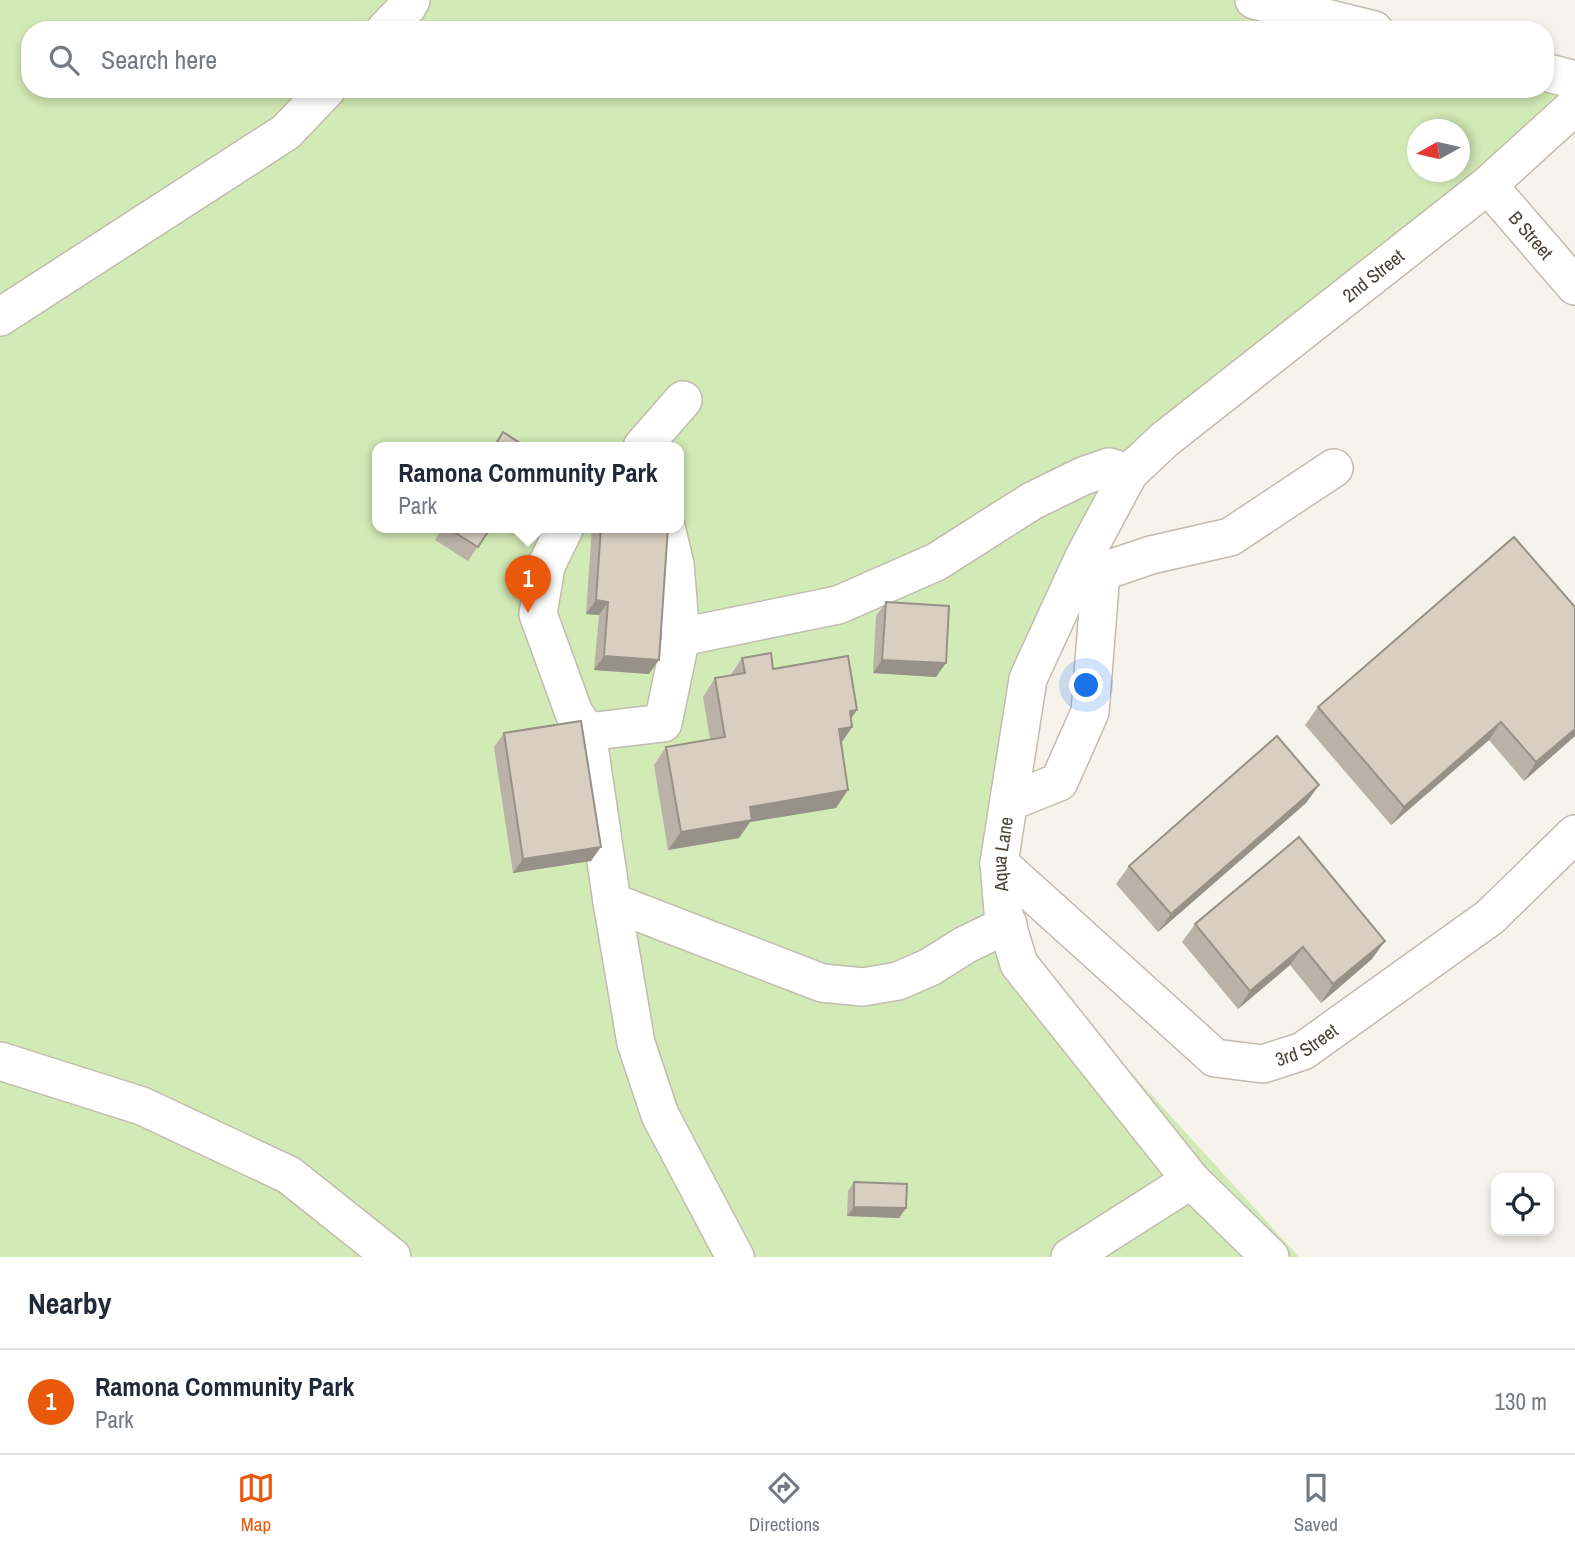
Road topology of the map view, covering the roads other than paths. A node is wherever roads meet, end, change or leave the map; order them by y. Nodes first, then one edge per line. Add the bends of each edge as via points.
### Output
1 (411, 0) edge
2 (1254, 0) edge
3 (394, 21) edge
4 (1338, 21) edge
5 (1554, 74) edge
6 (1575, 79) edge
7 (318, 98) edge
8 (1575, 106) edge
9 (1488, 185) junction
10 (1575, 286) edge
11 (0, 317) edge
12 (683, 400) dead end
13 (1164, 440) joint
14 (646, 442) edge
15 (1334, 468) dead end
16 (1129, 473) junction
17 (562, 533) edge
18 (667, 533) edge
19 (1092, 564) junction
20 (681, 637) junction
21 (587, 732) junction
22 (1009, 803) junction
23 (1575, 834) edge
24 (999, 863) junction
25 (612, 902) junction
26 (1008, 924) junction
27 (0, 1061) edge
28 (1192, 1180) junction
29 (392, 1257) edge
30 (735, 1257) edge
31 (1070, 1257) edge
32 (1270, 1257) edge

1 - 3 street
2 - 4 street
5 - 6 street
7 - 11 street via 286,132
8 - 9 street, 2nd Street
9 - 10 street, B Street
9 - 13 street, 2nd Street
12 - 14 street
13 - 16 street, Aqua Lane
15 - 19 street via 1230,537
16 - 19 street, Aqua Lane
16 - 20 street via 1109,467 1083,476 1032,501 936,562 838,606
17 - 21 street via 545,566 538,614 574,713
18 - 20 street
19 - 22 street, Aqua Lane via 1028,679
19 - 22 street via 1090,712 1059,782
20 - 21 street via 663,723
21 - 25 street
22 - 24 street, Aqua Lane
23 - 24 street, 3rd Street via 1490,917 1303,1051 1263,1064 1215,1058
24 - 26 street, Aqua Lane
25 - 26 street via 822,983 863,987 898,981
25 - 30 street via 636,1044 660,1115
26 - 28 street, Aqua Lane via 1019,964
27 - 29 street via 142,1106 289,1175
28 - 31 street
28 - 32 street, Aqua Lane

